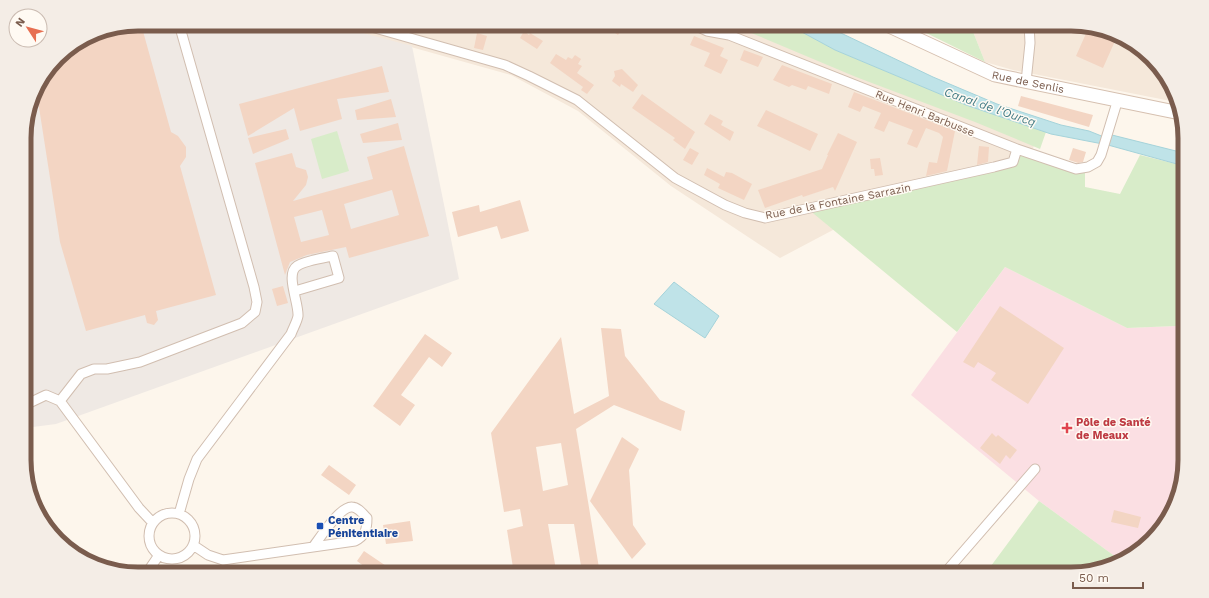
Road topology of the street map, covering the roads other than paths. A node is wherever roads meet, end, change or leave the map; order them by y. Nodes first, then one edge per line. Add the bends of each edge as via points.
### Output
1 (181, 31) edge
2 (386, 31) edge
3 (707, 31) edge
4 (724, 31) edge
5 (900, 31) edge
6 (1029, 31) edge
7 (729, 35) junction
8 (1026, 82) junction
9 (1118, 99) junction
10 (1175, 113) edge
11 (1017, 149) junction
12 (295, 291) junction
13 (31, 401) edge
14 (60, 401) junction
15 (1035, 469) dead end
16 (179, 514) junction
17 (154, 523) junction
18 (193, 545) junction
19 (313, 547) junction
20 (159, 555) junction
21 (151, 567) edge
22 (950, 567) edge

1 - 14 street via 254,287 255,312 242,323 140,362 94,369 81,374
2 - 11 street, Rue de la Fontaine Sarrazin via 505,65 529,76 577,100 675,178 725,205 766,218 994,168 1013,162
3 - 7 street, Rue Henri Barbusse
4 - 7 street
5 - 8 main road, Rue de Senlis via 980,69
6 - 8 street
7 - 11 street, Rue Henri Barbusse
8 - 9 main road, Rue de Senlis
9 - 10 main road, Rue de Senlis
9 - 11 street, Rue Henri Barbusse via 1103,149 1097,162 1088,167 1076,169
12 - 12 street via 290,278 297,266 333,256 339,278
12 - 16 street via 298,318 291,334 197,459
13 - 14 street via 46,395
14 - 17 street via 139,508
15 - 22 street
16 - 17 street via 165,515
16 - 18 street via 191,523 195,538
17 - 20 street via 149,537
18 - 19 street via 208,555 223,560
18 - 20 street via 190,551 179,558 172,559
19 - 19 street via 355,541 362,537 367,528 366,518 352,507 343,509
20 - 21 street

